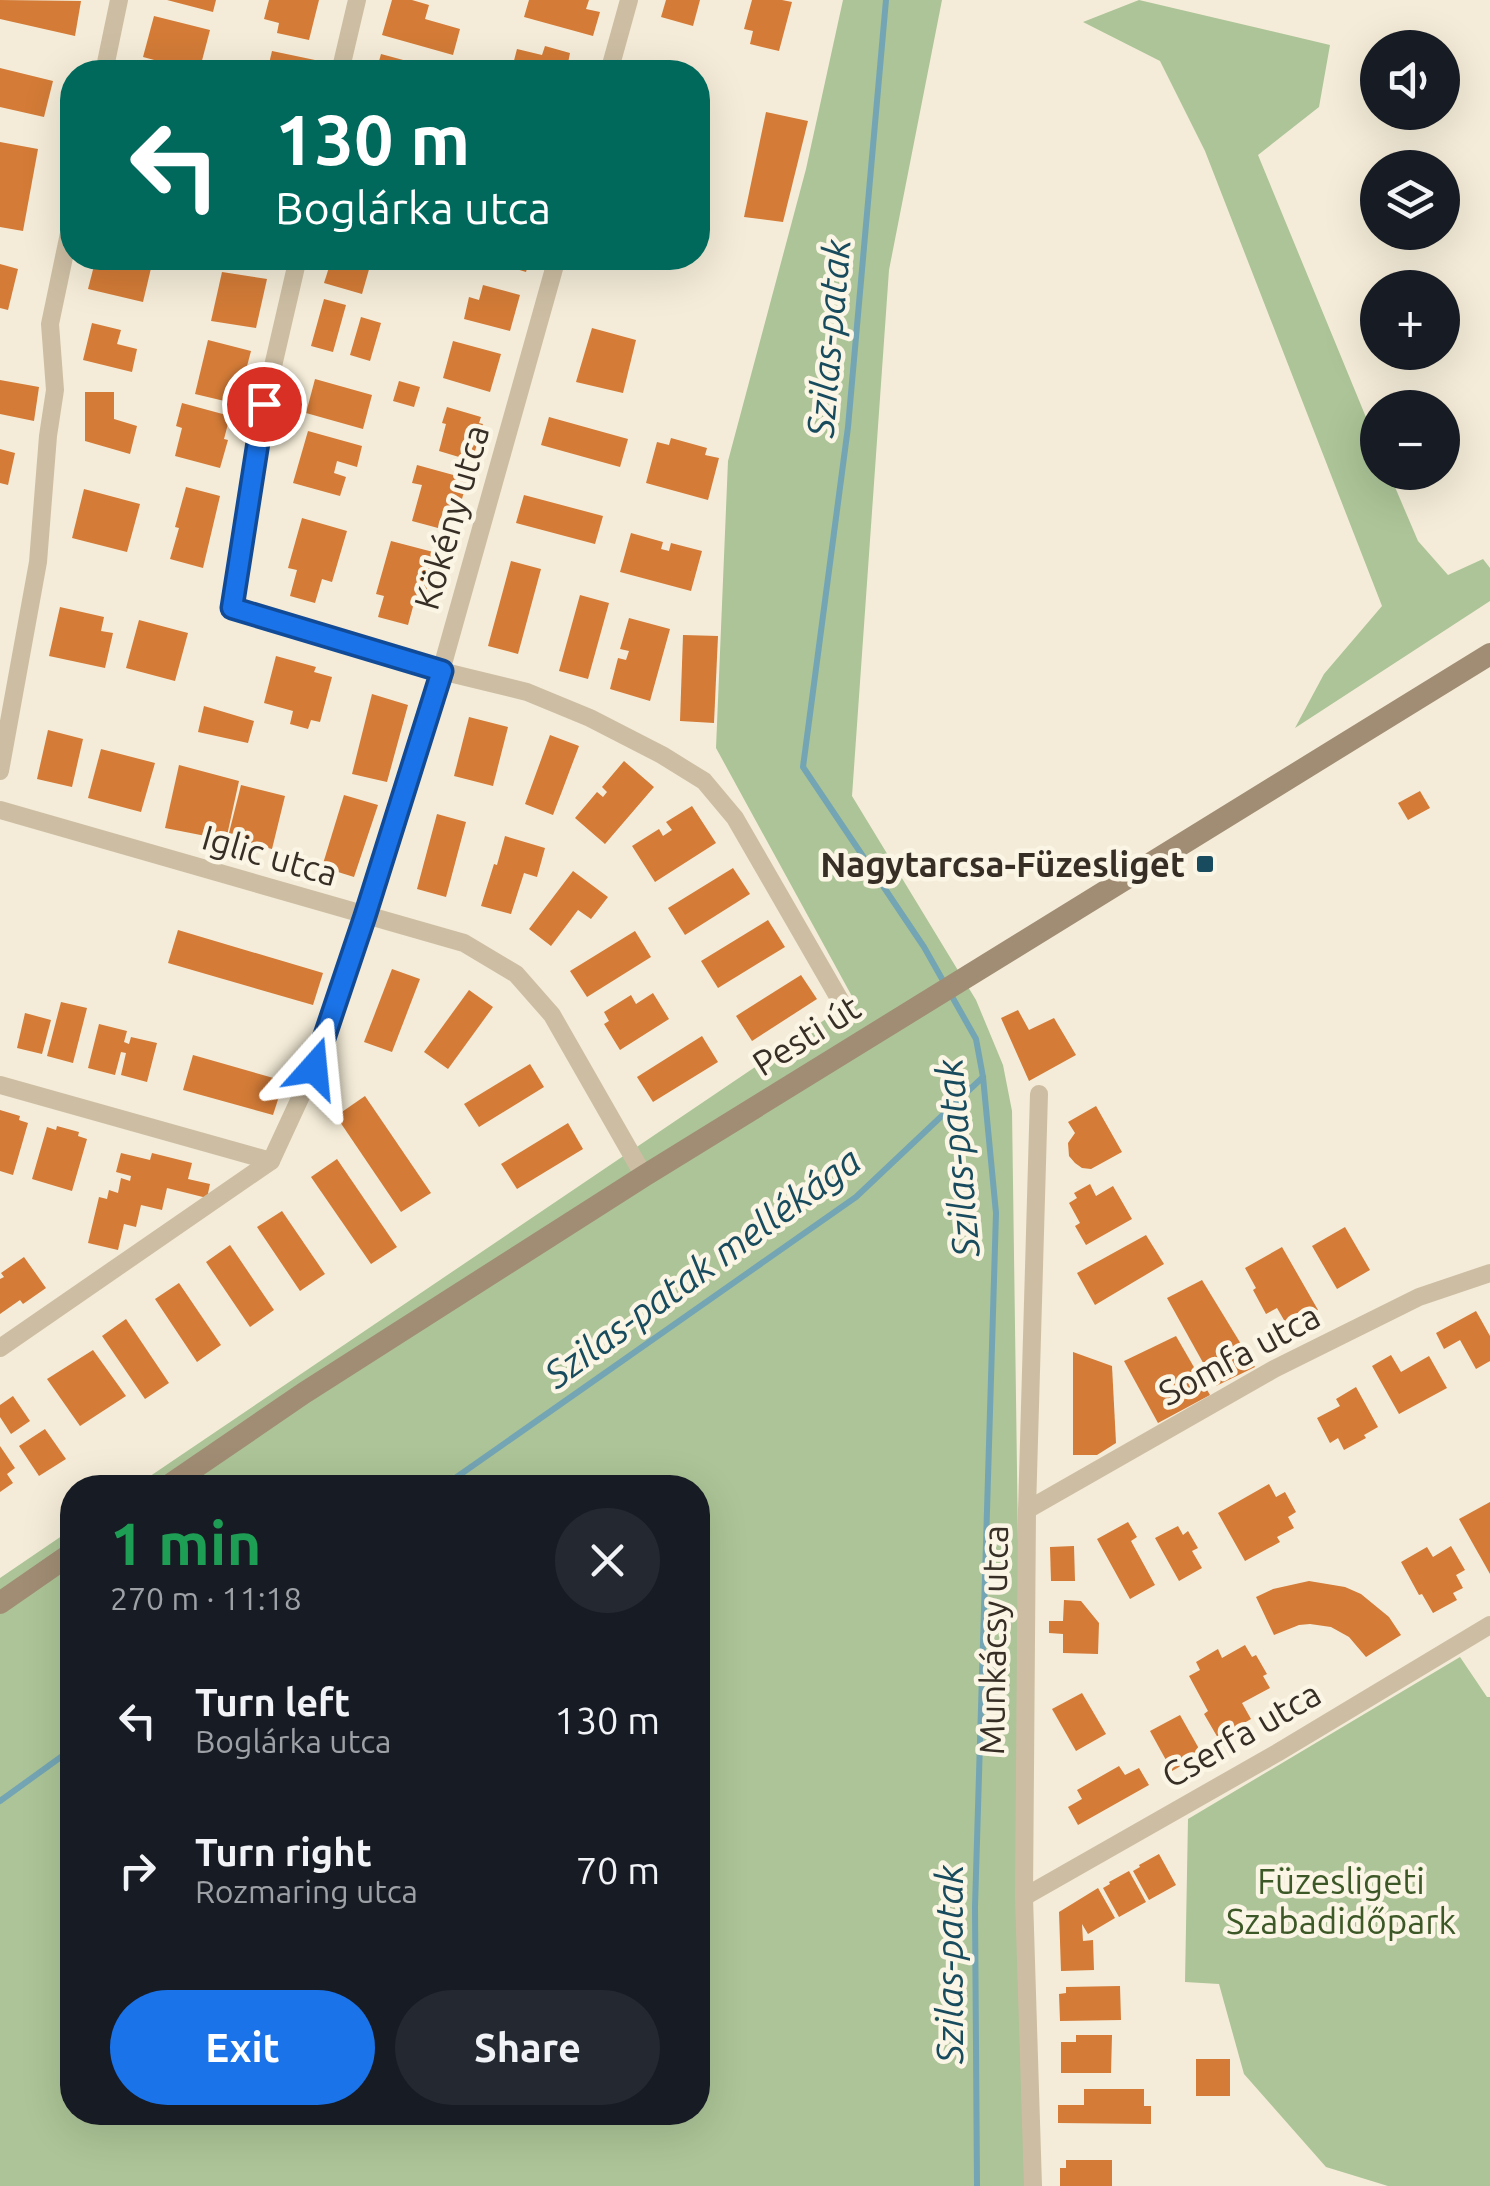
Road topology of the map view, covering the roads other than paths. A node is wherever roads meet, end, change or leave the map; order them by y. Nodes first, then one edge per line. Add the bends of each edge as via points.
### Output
1 (120, 0) edge
2 (357, 0) edge
3 (629, 0) edge
4 (107, 60) edge
5 (343, 60) edge
6 (612, 60) edge
7 (61, 270) edge
8 (295, 270) edge
9 (554, 270) edge
10 (1490, 654) edge
11 (442, 671) junction
12 (0, 770) edge
13 (0, 810) edge
14 (365, 916) junction
15 (844, 1007) dead end
16 (0, 1085) edge
17 (1039, 1094) dead end
18 (270, 1161) junction
19 (644, 1176) junction
20 (1490, 1272) edge
21 (0, 1348) edge
22 (184, 1475) edge
23 (1027, 1510) junction
24 (60, 1561) edge
25 (0, 1604) edge
26 (1490, 1626) edge
27 (1024, 1897) junction
28 (1033, 2186) edge

1 - 4 street
2 - 5 street
3 - 6 street
7 - 12 street via 50,324 55,390 38,562
8 - 11 street via 264,404 232,608
9 - 11 street, Kökény utca
10 - 19 main road, Pesti út
11 - 14 street, Kökény utca
11 - 15 street via 528,692 590,718 704,781 735,818
13 - 14 street, Iglic utca
14 - 18 street, Kökény utca via 314,1068
14 - 19 street, Iglic utca via 464,943 516,974 552,1015
16 - 18 street
17 - 23 street, Munkácsy utca
18 - 21 street, Kökény utca
19 - 22 main road, Pesti út
20 - 23 street, Somfa utca via 1418,1297 1274,1369
23 - 27 street, Munkácsy utca
24 - 25 main road
26 - 27 street, Cserfa utca
27 - 28 street, Munkácsy utca

